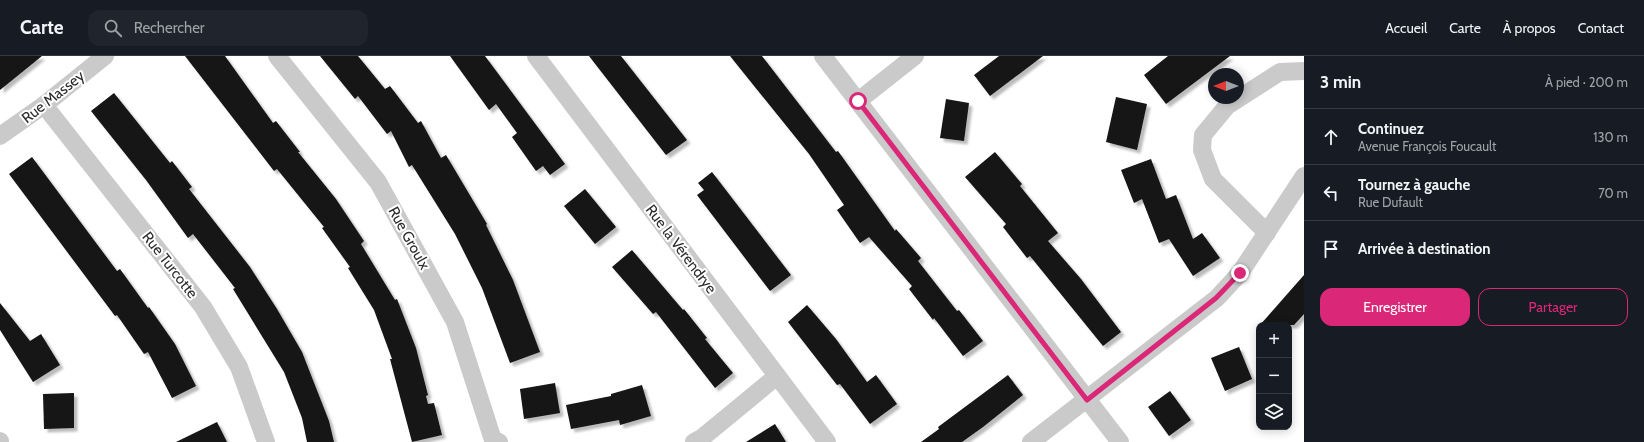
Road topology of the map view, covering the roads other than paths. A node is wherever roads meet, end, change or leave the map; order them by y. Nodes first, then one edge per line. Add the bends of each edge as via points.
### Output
1 (105, 56) edge
2 (277, 56) edge
3 (536, 56) edge
4 (823, 56) edge
5 (915, 56) edge
6 (1304, 71) edge
7 (858, 101) junction
8 (44, 105) junction
9 (0, 136) edge
10 (1304, 176) edge
11 (1267, 232) junction
12 (777, 376) junction
13 (1087, 400) junction
14 (266, 442) edge
15 (499, 442) edge
16 (694, 442) edge
17 (827, 442) edge
18 (1031, 442) edge
19 (1120, 442) edge

1 - 8 street, Rue Massey
2 - 15 street, Rue Groulx via 378,182 455,322 493,440
3 - 12 street, Rue la Vérendrye
4 - 7 street
5 - 7 street
6 - 11 street via 1280,72 1227,106 1203,135 1202,150 1213,179
7 - 13 street
8 - 9 street, Rue Massey
8 - 14 street, Rue Turcotte via 203,307 239,367
10 - 11 street
11 - 13 street via 1240,273 1216,298
12 - 16 street
12 - 17 street, Rue la Vérendrye
13 - 18 street
13 - 19 street

